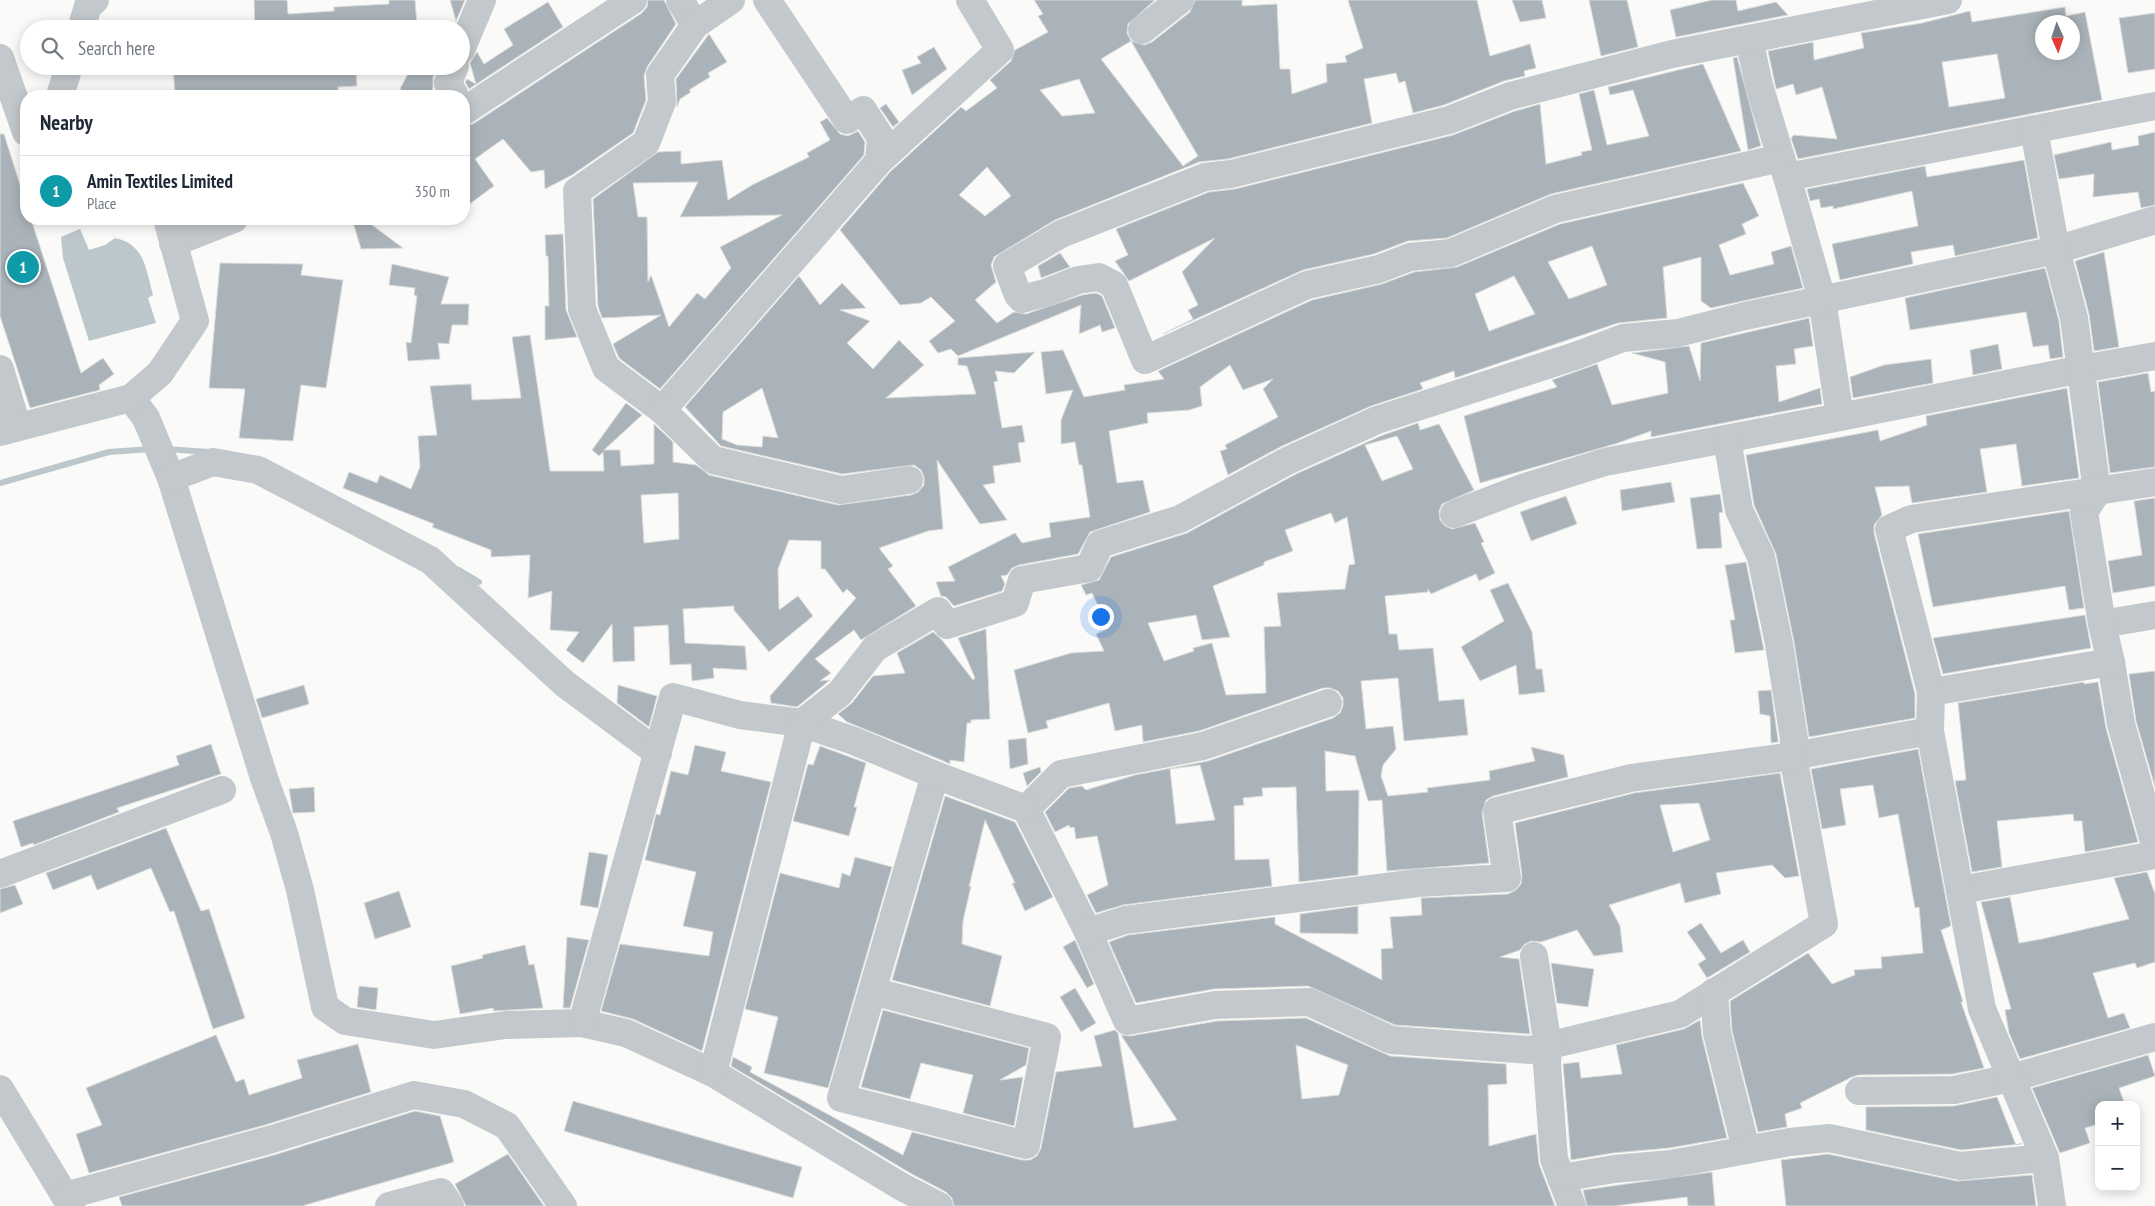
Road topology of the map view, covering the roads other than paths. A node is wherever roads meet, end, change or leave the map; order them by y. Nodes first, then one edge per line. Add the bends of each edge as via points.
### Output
1 (95, 0) edge
2 (482, 0) edge
3 (633, 0) edge
4 (680, 0) edge
5 (731, 0) edge
6 (766, 0) edge
7 (970, 0) edge
8 (1180, 0) edge
9 (1948, 0) edge
10 (1845, 10) edge
11 (84, 20) edge
12 (695, 25) junction
13 (470, 29) edge
14 (1142, 30) dead end
15 (1749, 39) junction
16 (0, 58) edge
17 (66, 75) edge
18 (451, 75) edge
19 (62, 90) edge
20 (452, 90) edge
21 (2155, 106) edge
22 (470, 107) edge
23 (20, 115) edge
24 (2034, 130) junction
25 (880, 161) junction
26 (1784, 168) junction
27 (2155, 220) edge
28 (202, 225) edge
29 (170, 231) edge
30 (2056, 250) junction
31 (1822, 299) junction
32 (2155, 356) edge
33 (0, 369) edge
34 (2082, 369) junction
35 (139, 408) junction
36 (662, 410) junction
37 (1840, 417) junction
38 (9, 429) edge
39 (1727, 439) junction
40 (167, 466) junction
41 (909, 480) dead end
42 (2155, 482) edge
43 (2098, 492) junction
44 (1454, 514) dead end
45 (2155, 615) edge
46 (2102, 624) junction
47 (2111, 662) junction
48 (1931, 692) junction
49 (1328, 703) dead end
50 (802, 723) junction
51 (1930, 731) junction
52 (658, 753) junction
53 (1793, 756) junction
54 (2144, 763) edge
55 (934, 775) junction
56 (222, 790) dead end
57 (1026, 808) junction
58 (2155, 845) edge
59 (2155, 855) edge
60 (0, 874) edge
61 (1960, 890) junction
62 (1088, 932) junction
63 (1534, 956) dead end
64 (872, 991) junction
65 (1714, 992) junction
66 (582, 1023) junction
67 (2155, 1037) edge
68 (1548, 1046) junction
69 (713, 1072) junction
70 (2011, 1078) junction
71 (0, 1089) edge
72 (1859, 1091) dead end
73 (1746, 1149) junction
74 (2045, 1158) junction
75 (1562, 1178) junction
76 (68, 1201) edge
77 (389, 1206) edge
78 (450, 1206) edge
79 (563, 1206) edge
80 (939, 1206) edge
81 (1572, 1206) edge
82 (2052, 1206) edge

1 - 11 street via 88,6
2 - 13 street
3 - 22 street
4 - 12 street
5 - 12 street
6 - 25 street via 847,120 864,110 881,138
7 - 25 street via 1000,50
8 - 14 street
9 - 10 street
10 - 15 street
12 - 36 street via 660,75 662,102 646,143 578,191 582,309 606,368
15 - 26 street
15 - 26 street via 1672,54 1510,96 1449,120 1232,174 1205,177 1061,234 1007,266 1022,299 1045,294 1078,280 1099,277 1114,285 1145,360 1307,286 1410,257 1451,253 1555,209
16 - 23 street
17 - 19 street
18 - 20 street via 448,82
21 - 24 street
24 - 26 street
24 - 30 street
25 - 36 street
26 - 31 street
27 - 30 street
28 - 29 street
29 - 35 street via 195,321
30 - 31 street
30 - 34 street via 2074,318
31 - 37 street
31 - 50 street via 1678,333 1623,338 1377,420 1289,460 1180,519 1100,544 1088,568 1022,580 1015,603 947,625 938,611 875,648 840,693
32 - 34 street
33 - 38 street
34 - 37 street
34 - 43 street
35 - 38 street
35 - 40 street
36 - 41 street via 713,460 841,490
37 - 39 street
39 - 44 street via 1605,462
39 - 53 street via 1740,510 1762,557 1766,576 1794,739
40 - 52 street via 214,462 258,470 430,560 565,684
40 - 66 street via 284,833 300,890 325,1007 345,1021 434,1035 506,1025
42 - 43 street
43 - 46 street via 2084,512
43 - 48 street via 1911,519 1889,529
45 - 46 street
46 - 47 street
47 - 48 street
47 - 54 street via 2121,724
48 - 51 street
49 - 57 street via 1203,746 1061,774
50 - 52 street via 740,715 673,697
50 - 55 street
50 - 69 street
51 - 53 street
51 - 61 street
52 - 66 street
53 - 62 street via 1631,778 1497,811 1506,878 1418,883 1125,920
53 - 65 street via 1824,924
54 - 58 street
55 - 57 street
55 - 64 street
56 - 60 street
57 - 62 street
59 - 61 street
61 - 70 street via 1982,1009
62 - 68 street via 1126,1020 1215,1005 1309,1002 1391,1040 1530,1050
63 - 68 street
64 - 64 street via 1048,1037 1026,1145 841,1098
65 - 68 street via 1680,1014
65 - 73 street via 1717,1034
66 - 69 street via 626,1033
67 - 70 street
68 - 75 street via 1554,1159
69 - 80 street via 902,1187
70 - 72 street via 1954,1090
70 - 74 street
71 - 76 street
73 - 74 street via 1829,1138 1960,1166
73 - 75 street via 1671,1164
74 - 82 street
75 - 81 street
76 - 79 street via 414,1095 464,1104 507,1126
77 - 78 street via 441,1192

